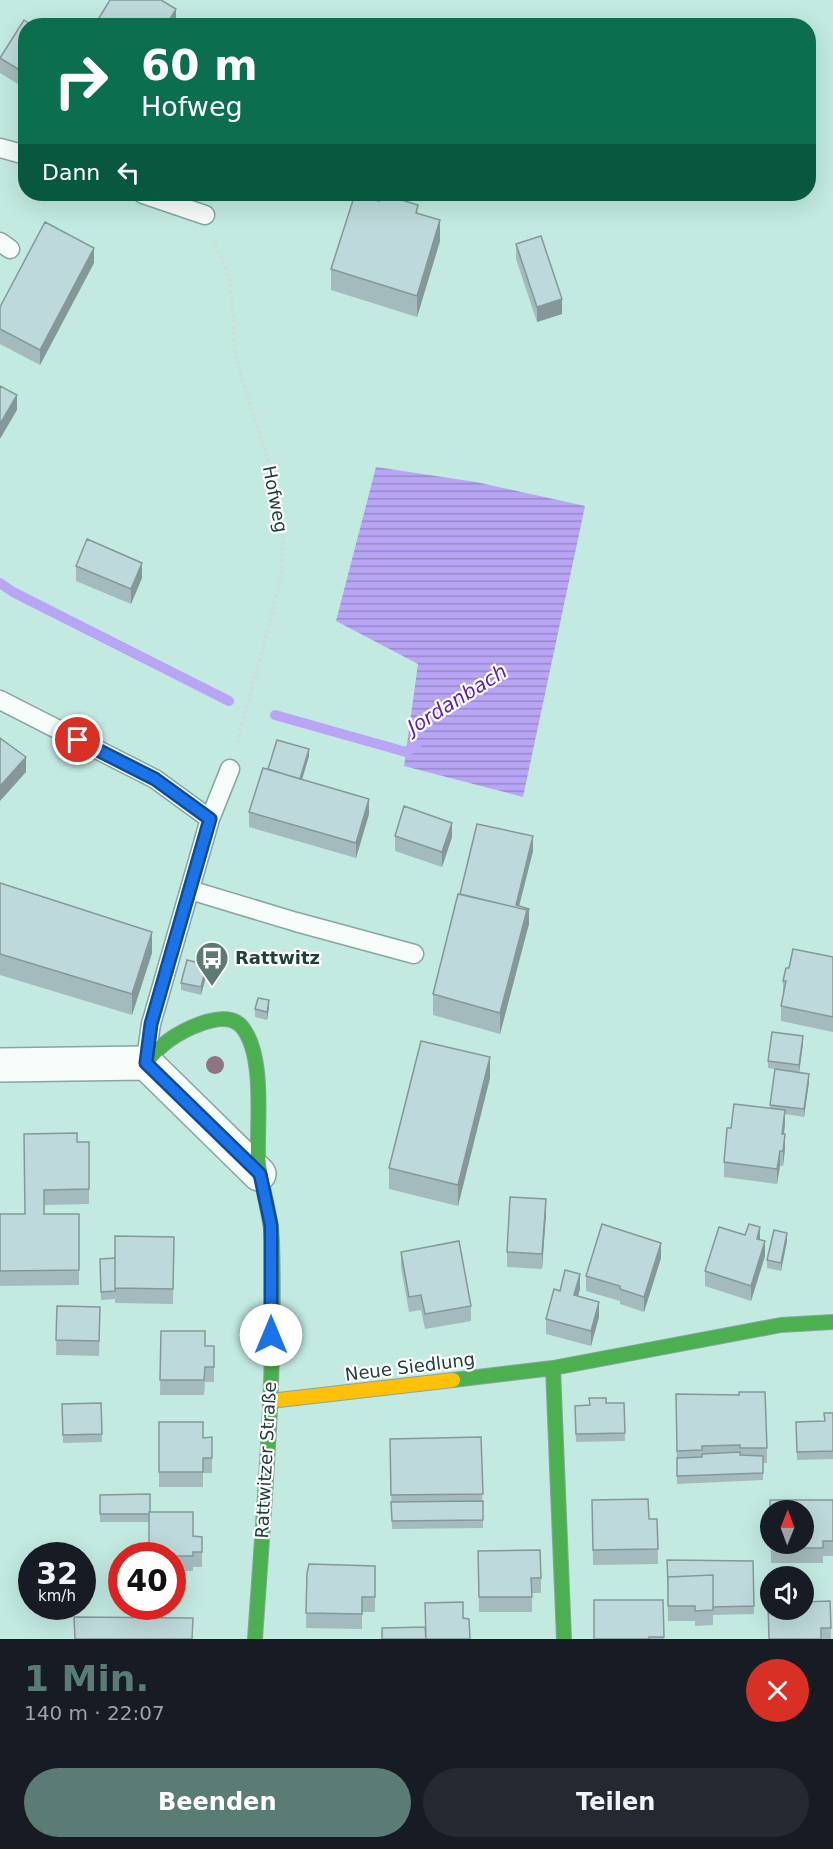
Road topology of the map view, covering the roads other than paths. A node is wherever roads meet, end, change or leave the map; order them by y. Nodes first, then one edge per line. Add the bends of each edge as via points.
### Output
1 (0, 148) edge
2 (18, 153) edge
3 (164, 201) edge
4 (205, 215) road end
5 (0, 700) edge
6 (230, 769) road end
7 (210, 819) junction
8 (190, 890) junction
9 (414, 954) dead end
10 (146, 1063) junction
11 (0, 1065) edge
12 (260, 1174) junction
13 (833, 1322) edge
14 (553, 1368) junction
15 (270, 1401) junction
16 (255, 1639) edge
17 (564, 1639) edge

1 - 2 lane
3 - 4 lane
5 - 7 lane via 155,779
6 - 7 lane
7 - 8 lane
8 - 9 lane
8 - 10 lane via 151,1024
10 - 11 street
10 - 12 street
10 - 12 street, Rattwitzer Straße via 162,1044 180,1032 212,1020 241,1025 255,1065
12 - 15 street, Rattwitzer Straße via 271,1225
13 - 14 street, Neue Siedlung via 781,1325
14 - 15 street, Neue Siedlung
14 - 17 street
15 - 16 street, Rattwitzer Straße

